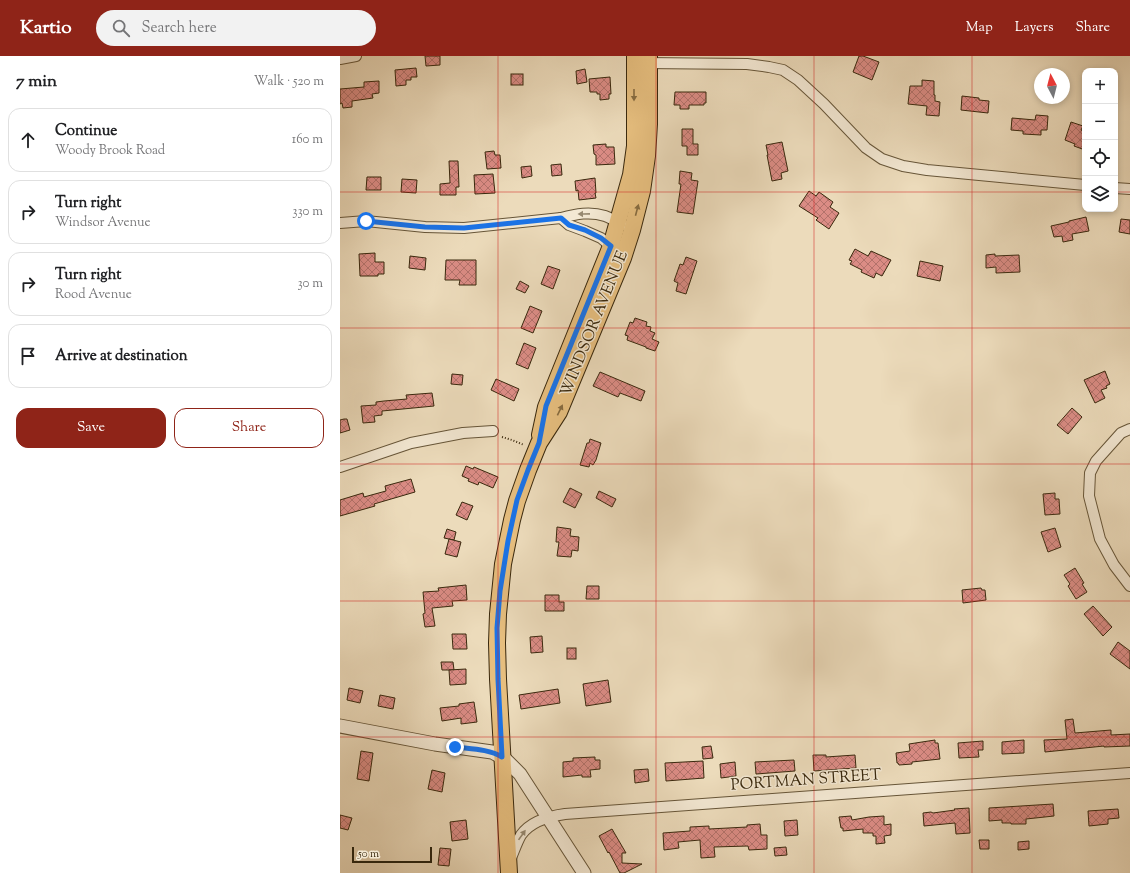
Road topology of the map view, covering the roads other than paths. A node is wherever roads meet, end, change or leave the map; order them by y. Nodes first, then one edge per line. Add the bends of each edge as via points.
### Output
1 (356, 56) edge
2 (340, 60) edge
3 (642, 60) edge
4 (1082, 185) edge
5 (1118, 188) edge
6 (1130, 189) edge
7 (561, 218) junction
8 (340, 223) edge
9 (625, 226) junction
10 (611, 246) junction
11 (623, 258) junction
12 (1130, 429) edge
13 (493, 431) road end
14 (537, 447) junction
15 (340, 467) edge
16 (1130, 586) edge
17 (340, 726) edge
18 (502, 757) junction
19 (1130, 773) edge
20 (549, 817) junction
21 (509, 869) edge
22 (584, 873) edge

1 - 2 street
3 - 4 street via 748,64 783,70 824,104 866,148 882,159 903,166
3 - 9 main road, WINDSOR AVENUE via 649,124 647,156 642,191
5 - 6 street
7 - 8 street via 464,228 366,221
9 -> 7 street via 606,216 587,213
7 - 10 street via 569,225 585,230
9 - 10 main road, WINDSOR AVENUE
9 - 11 main road, WINDSOR AVENUE
10 - 11 street
10 - 14 main road, WINDSOR AVENUE via 546,406
14 -> 11 main road, WINDSOR AVENUE via 559,412
12 - 16 street via 1121,433 1096,461 1090,473 1089,496 1100,539 1114,565
13 - 15 street via 456,434 411,443
14 - 18 main road, WINDSOR AVENUE via 521,489 503,564 497,642
17 - 18 street via 486,751
18 - 20 street via 520,774
18 - 21 main road, WINDSOR AVENUE
19 - 20 street, PORTMAN STREET via 574,813
21 -> 20 street, PORTMAN STREET via 525,831
20 - 22 street

